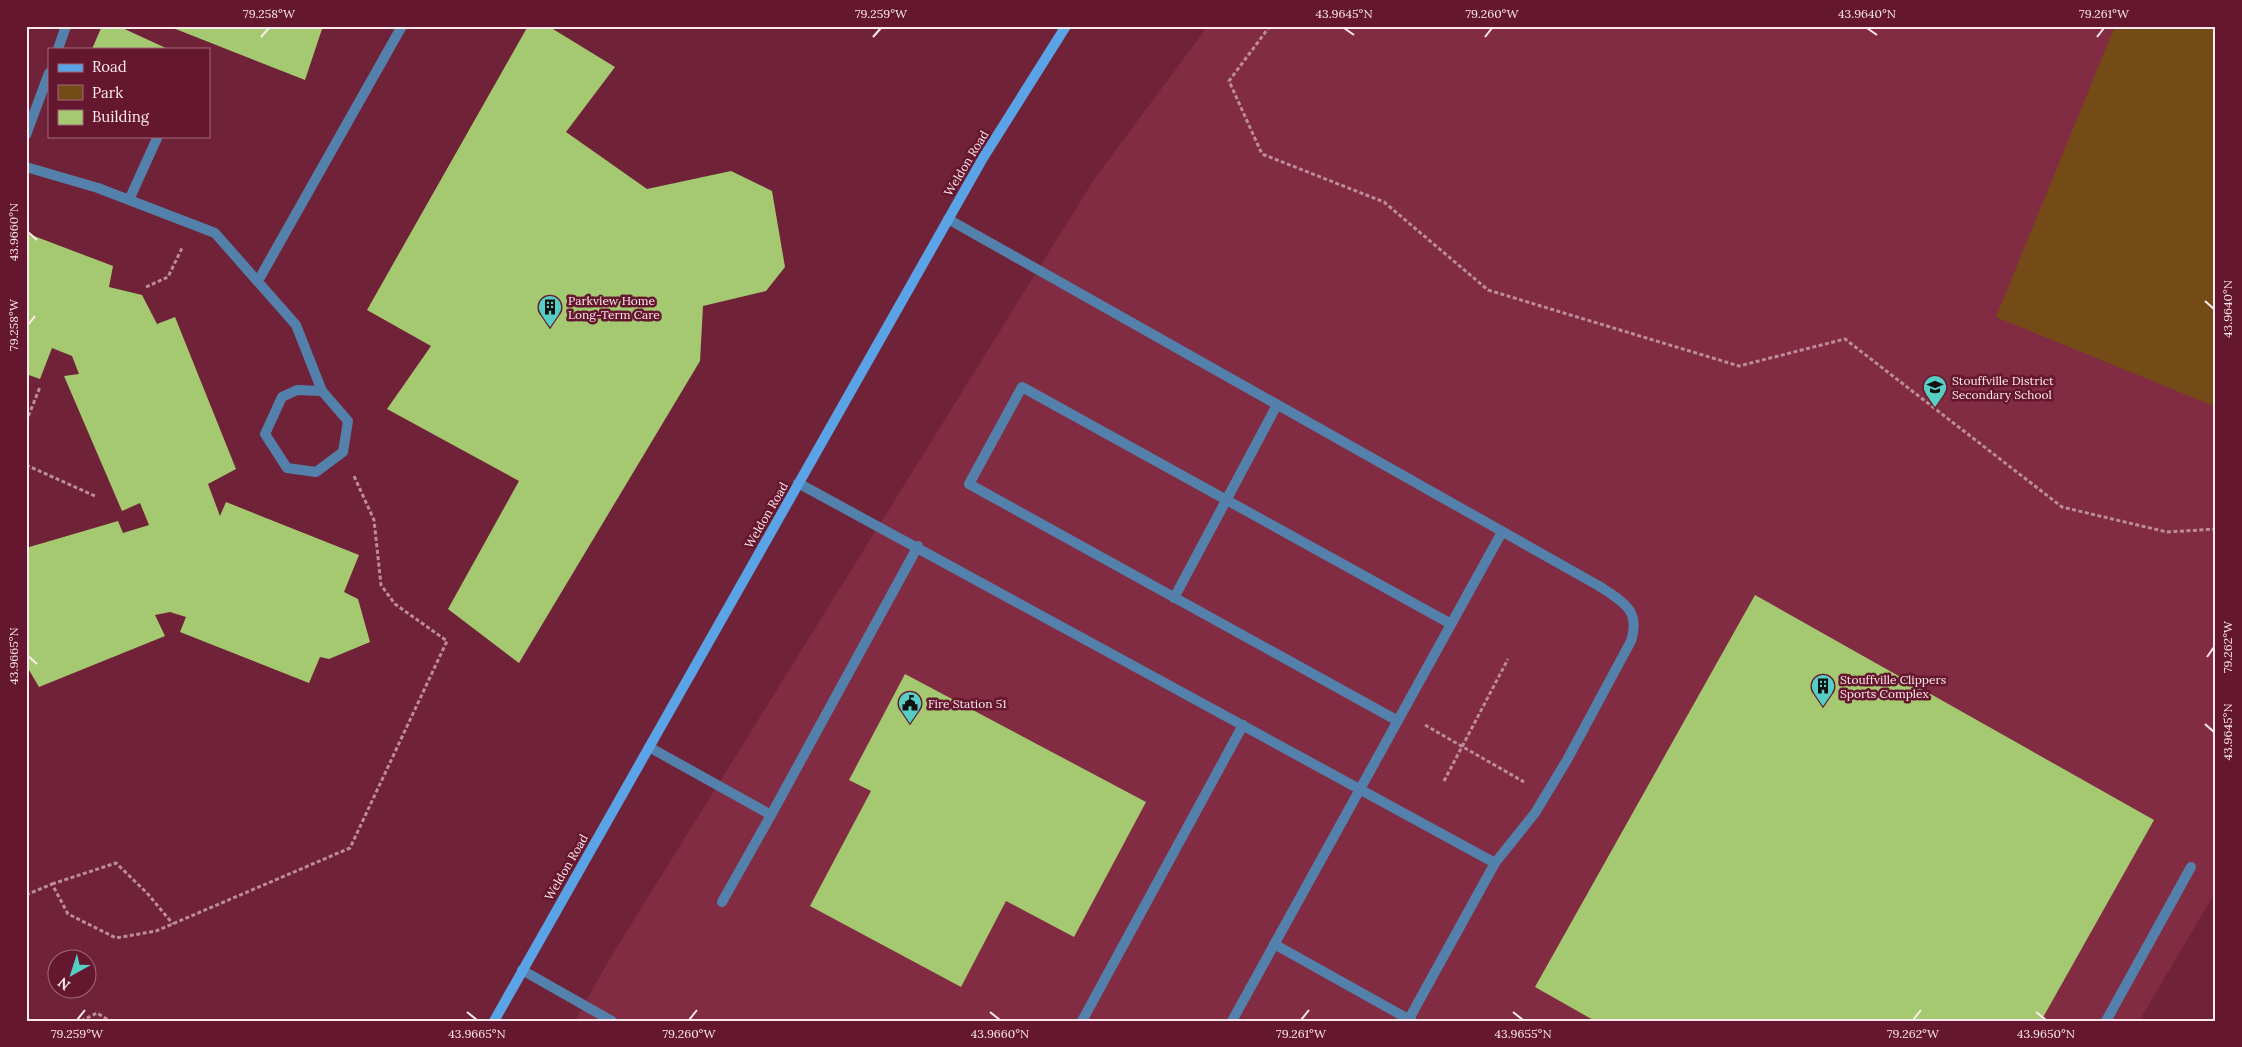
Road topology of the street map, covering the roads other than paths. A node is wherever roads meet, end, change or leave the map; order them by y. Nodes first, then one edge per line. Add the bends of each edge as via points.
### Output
1 (66, 26) edge
2 (402, 26) edge
3 (1066, 26) edge
4 (58, 48) edge
5 (48, 76) edge
6 (26, 135) edge
7 (157, 138) edge
8 (26, 166) edge
9 (129, 200) junction
10 (948, 219) junction
11 (258, 281) junction
12 (322, 391) junction
13 (1277, 405) junction
14 (798, 483) junction
15 (1226, 500) junction
16 (1502, 532) junction
17 (918, 546) junction
18 (1174, 598) junction
19 (1451, 624) junction
20 (1400, 717) junction
21 (1243, 725) junction
22 (649, 747) junction
23 (1360, 789) junction
24 (771, 814) junction
25 (1496, 863) junction
26 (2191, 868) dead end
27 (722, 902) dead end
28 (1274, 944) junction
29 (522, 970) junction
30 (1411, 1020) edge
31 (494, 1021) edge
32 (612, 1021) edge
33 (1082, 1021) edge
34 (1232, 1021) edge
35 (2106, 1021) edge

1 - 4 lane
2 - 11 lane
3 - 10 street, Weldon Road
5 - 6 lane
7 - 9 lane
8 - 9 lane
9 - 11 lane via 215,233
10 - 13 lane
10 - 14 street, Weldon Road
11 - 12 lane via 296,325
12 - 12 lane via 348,421 343,452 316,472 287,468 265,434 282,397 297,390
13 - 15 lane
13 - 16 lane
14 - 17 lane
14 - 22 street, Weldon Road
15 - 18 lane
15 - 18 lane via 1022,388 969,484
15 - 19 lane
16 - 19 lane
16 - 25 lane via 1619,599 1627,605 1635,629 1625,654 1546,794
17 - 21 lane
17 - 24 lane
18 - 20 lane
19 - 20 lane
20 - 23 lane
21 - 23 lane
21 - 33 lane
22 - 24 lane
22 - 29 street, Weldon Road
23 - 25 lane
23 - 28 lane
24 - 27 lane
25 - 30 lane
26 - 35 lane
28 - 30 lane
28 - 34 lane
29 - 31 street, Weldon Road
29 - 32 lane

